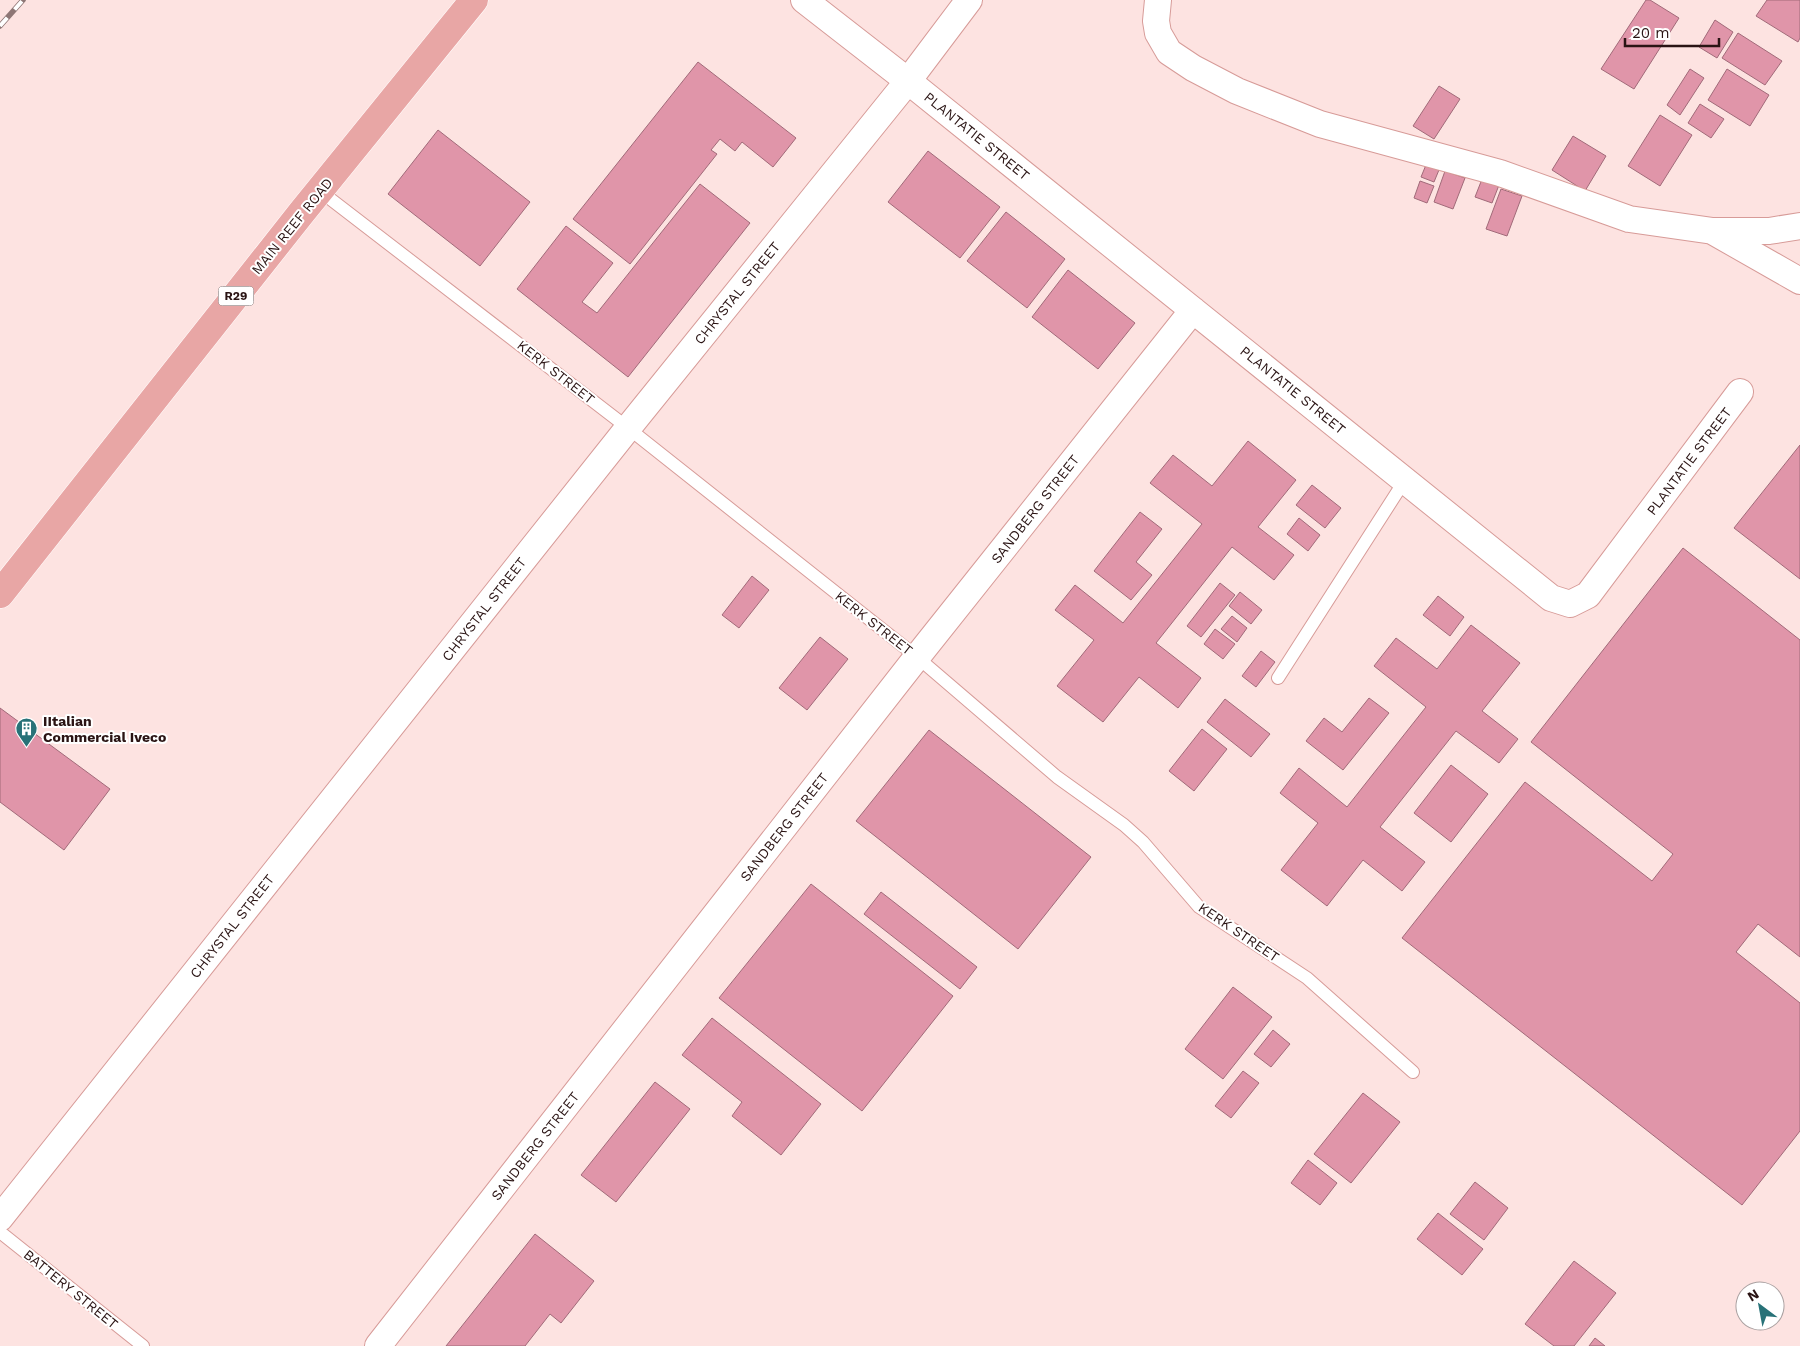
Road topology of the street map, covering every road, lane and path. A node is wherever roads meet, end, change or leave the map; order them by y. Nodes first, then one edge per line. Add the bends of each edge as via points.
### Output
1 (474, 0) edge
2 (804, 0) edge
3 (969, 0) edge
4 (1158, 0) edge
5 (908, 81) junction
6 (320, 190) junction
7 (1800, 226) edge
8 (1713, 231) junction
9 (1800, 281) edge
10 (1193, 310) junction
11 (1740, 392) dead end
12 (628, 428) junction
13 (1405, 480) junction
14 (0, 594) edge
15 (917, 657) junction
16 (1278, 678) dead end
17 (1413, 1072) dead end
18 (0, 1218) edge
19 (0, 1232) edge
20 (143, 1346) edge
21 (378, 1346) edge

1 - 6 main road, MAIN REEF ROAD / R29
2 - 5 street, PLANTATIE STREET
3 - 5 street, CHRYSTAL STREET
4 - 8 street via 1158,33 1169,52 1238,91 1320,124 1500,173 1629,219
5 - 10 street, PLANTATIE STREET
5 - 12 street, CHRYSTAL STREET
6 - 12 lane, KERK STREET
6 - 14 main road, MAIN REEF ROAD / R29
7 - 8 street via 1769,231
8 - 9 street
10 - 13 street, PLANTATIE STREET
10 - 15 street, SANDBERG STREET
11 - 13 street, PLANTATIE STREET via 1588,595 1570,604 1550,598
12 - 15 lane, KERK STREET
12 - 18 street, CHRYSTAL STREET
13 - 16 lane
15 - 17 lane, KERK STREET via 1057,777 1137,836 1199,907 1307,978
15 - 21 street, SANDBERG STREET
19 - 20 lane, BATTERY STREET

